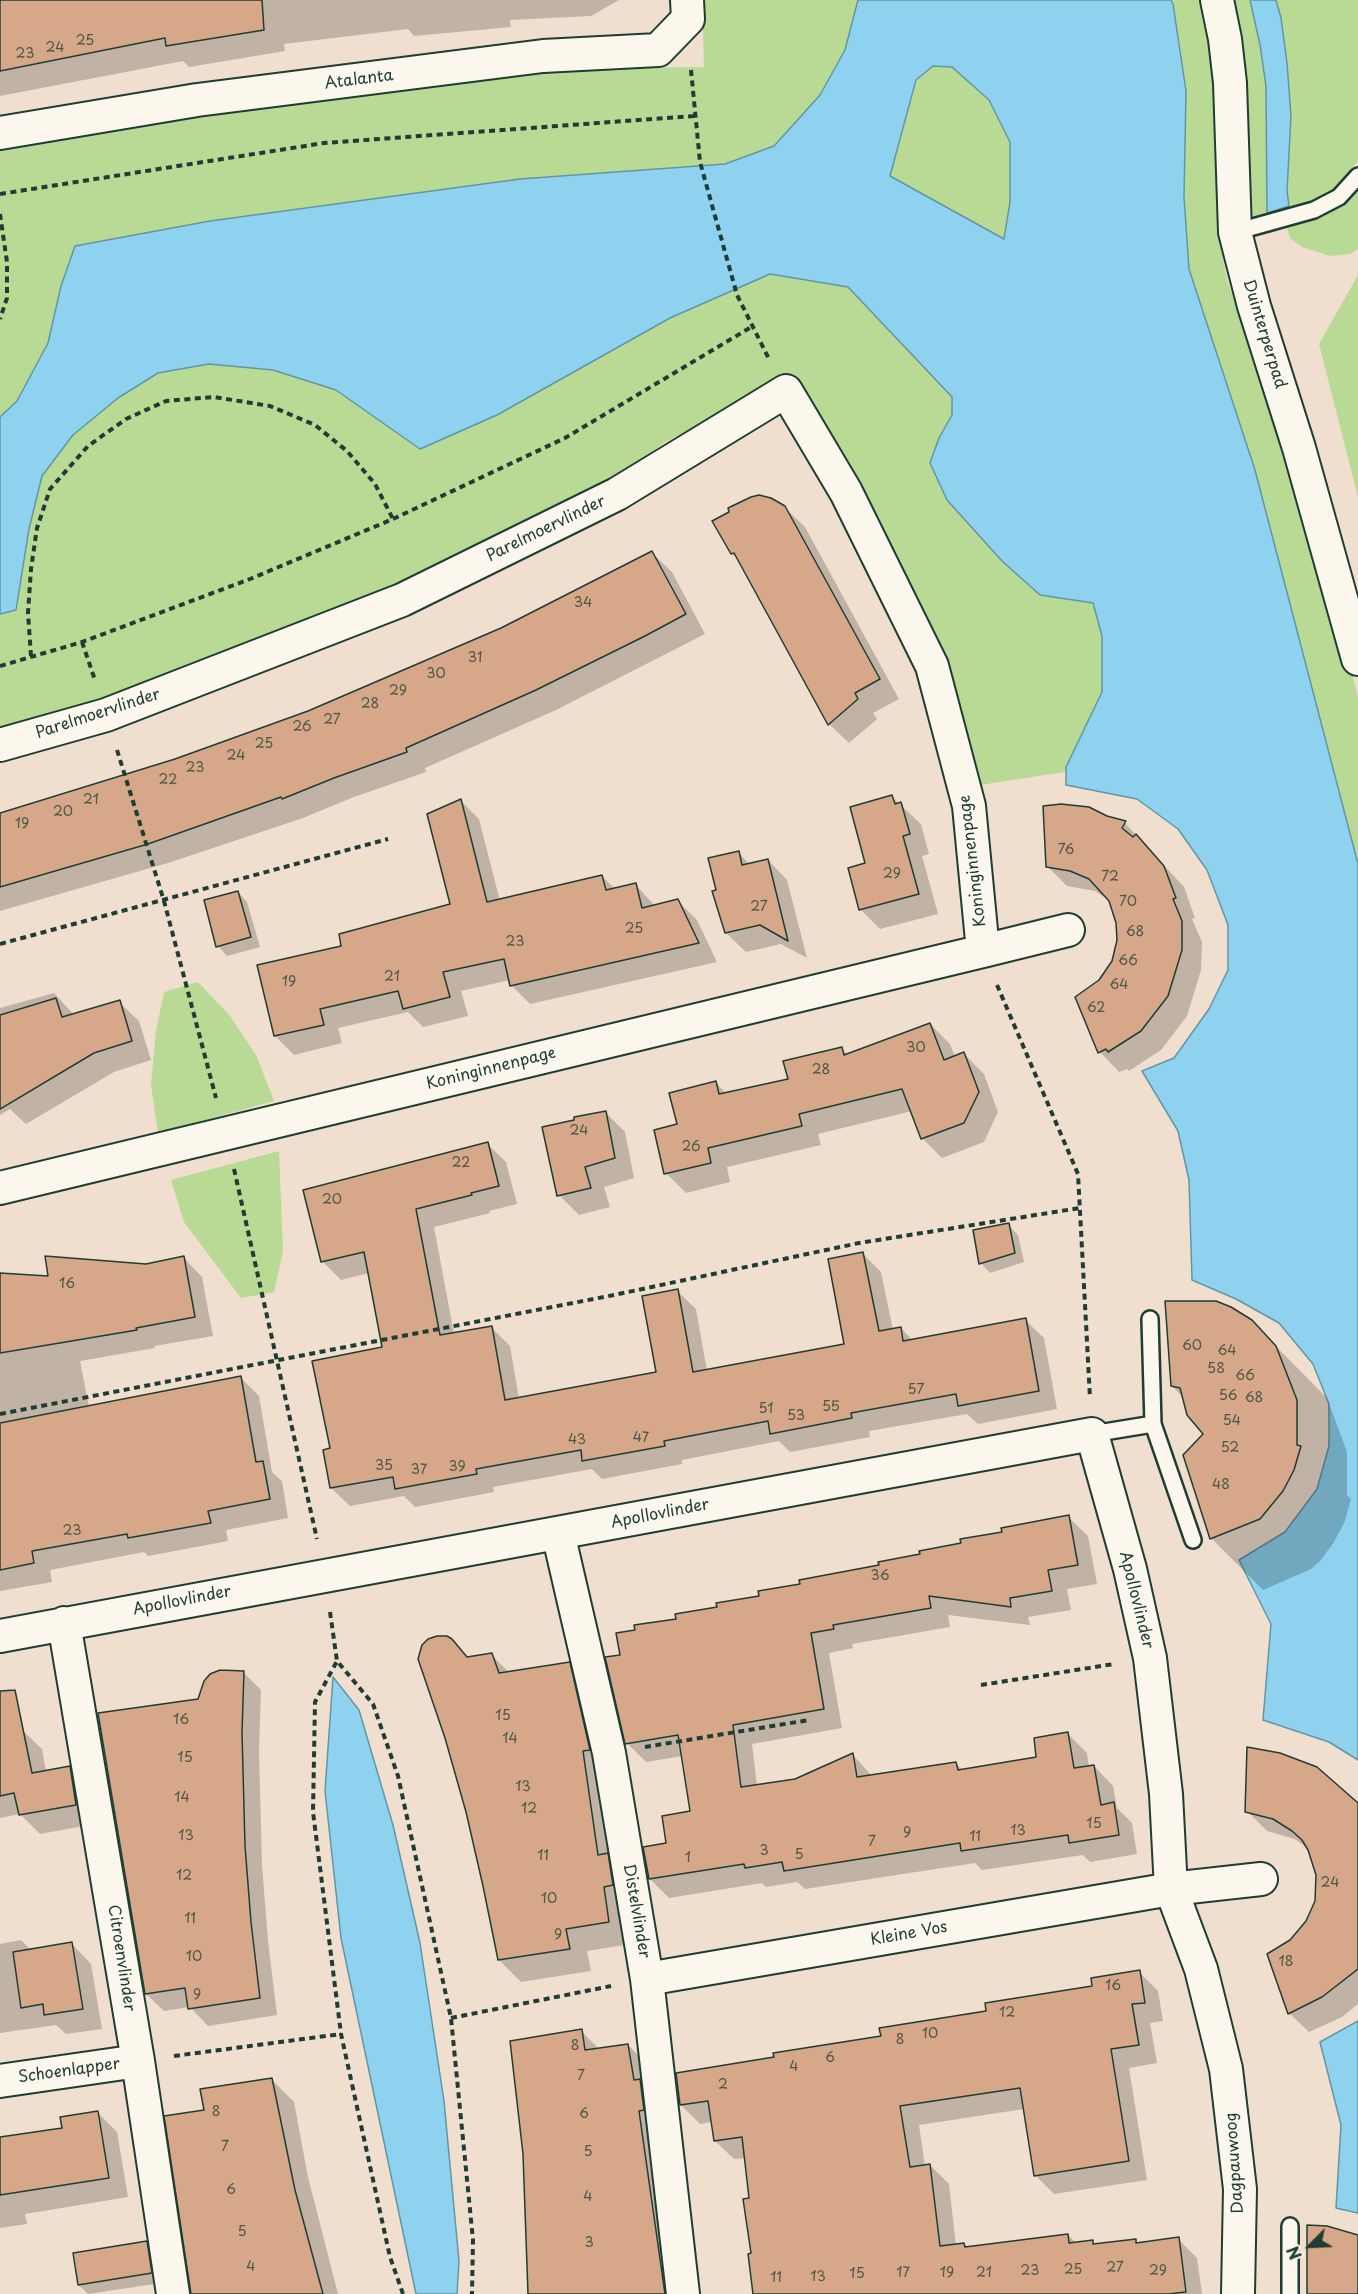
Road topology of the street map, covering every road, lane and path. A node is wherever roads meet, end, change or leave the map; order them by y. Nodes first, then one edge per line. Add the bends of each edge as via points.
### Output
1 (1217, 0) edge
2 (687, 9) edge
3 (694, 116) junction
4 (0, 133) edge
5 (1358, 176) edge
6 (0, 194) edge
7 (0, 214) edge
8 (1235, 232) junction
9 (0, 320) edge
10 (753, 326) junction
11 (786, 391) junction
12 (393, 519) junction
13 (31, 656) junction
14 (1358, 659) edge
15 (0, 666) edge
16 (0, 745) edge
17 (388, 839) dead end
18 (1068, 930) dead end
19 (0, 944) edge
20 (983, 951) junction
21 (0, 1188) edge
22 (1080, 1208) junction
23 (1149, 1319) dead end
24 (0, 1414) edge
25 (1153, 1424) junction
26 (1092, 1434) junction
27 (558, 1533) junction
28 (1193, 1540) dead end
29 (325, 1574) junction
30 (64, 1623) junction
31 (0, 1636) edge
32 (1150, 1658) junction
33 (337, 1661) junction
34 (981, 1685) dead end
35 (808, 1720) dead end
36 (609, 1753) junction
37 (1261, 1879) dead end
38 (1171, 1889) junction
39 (647, 1979) junction
40 (451, 2018) junction
41 (341, 2034) junction
42 (138, 2061) junction
43 (0, 2081) edge
44 (1290, 2226) dead end
45 (172, 2294) edge
46 (404, 2294) edge
47 (472, 2294) edge
48 (683, 2294) edge
49 (1238, 2294) edge
50 (1290, 2294) edge

1 - 8 street, Duinterperpad via 1230,82
2 - 3 path
2 - 4 street, Atalanta via 658,50 543,56 197,100
3 - 6 path via 324,143
3 - 10 path via 700,162 737,295
5 - 8 lane via 1339,197 1314,210
7 - 9 path via 7,298
8 - 14 street, Duinterperpad
10 - 11 path
10 - 12 path via 565,438
11 - 16 street, Parelmoervlinder via 617,494 402,600 106,715
11 - 20 street, Koninginnenpage via 846,492 932,666 969,806
12 - 13 path via 250,579 82,642
12 - 13 path via 375,484 347,451 315,425 270,406 214,397 166,402 126,419 88,446 50,489 37,528 31,569
13 - 15 path
17 - 19 path
18 - 20 street, Koninginnenpage
20 - 21 street, Koninginnenpage
20 - 22 path via 1078,1174
22 - 24 path via 859,1243 614,1295
22 - 26 path
23 - 25 lane
25 - 26 lane
25 - 28 lane
26 - 27 street, Apollovlinder
26 - 32 street, Apollovlinder
27 - 29 street, Apollovlinder
27 - 36 street, Distelvlinder
29 - 30 street, Apollovlinder
29 - 33 path
30 - 31 street, Apollovlinder
30 - 42 street, Citroenvlinder
32 - 34 path
32 - 38 street via 1166,1794
33 - 40 path via 373,1704 398,1776
33 - 41 path via 315,1702 313,1812
35 - 36 path
36 - 39 street, Distelvlinder
37 - 38 street, Kleine Vos
38 - 39 street, Kleine Vos
38 - 49 street, Dagpauwoog via 1202,1969 1226,2069 1240,2189
39 - 40 path
39 - 48 street, Distelvlinder
40 - 47 path via 473,2240
41 - 42 path
41 - 46 path via 390,2257
42 - 43 street, Schoenlapper
42 - 45 street, Citroenvlinder
44 - 50 lane

